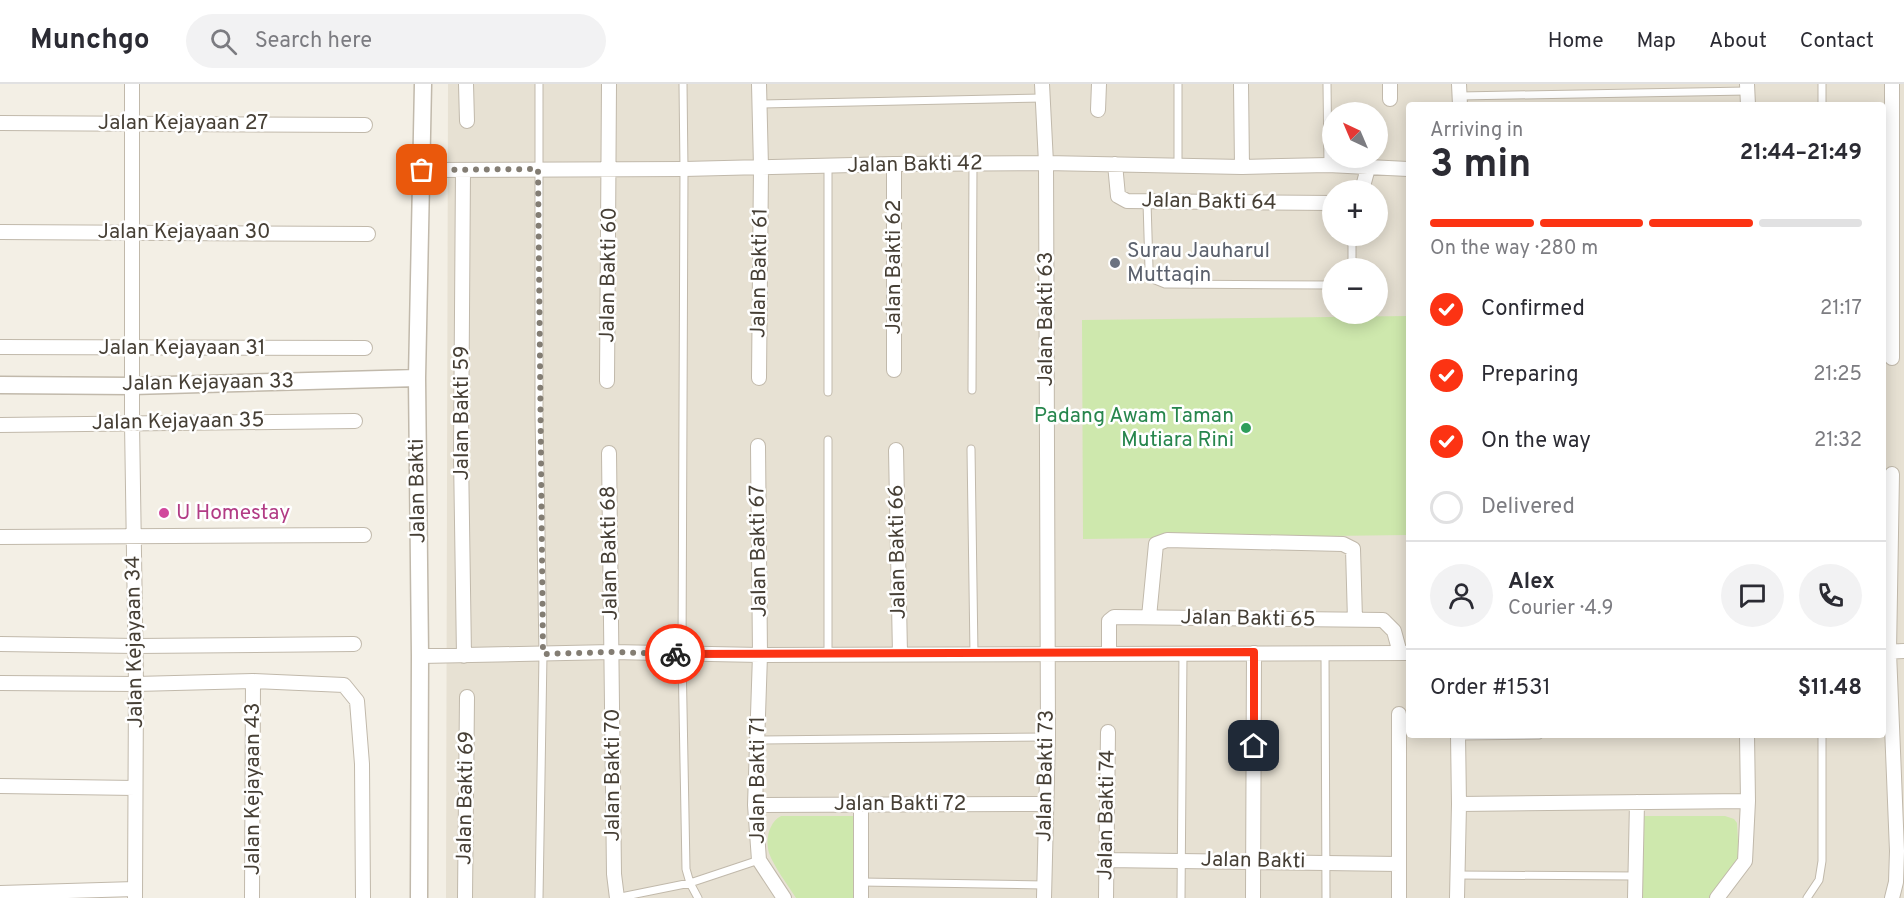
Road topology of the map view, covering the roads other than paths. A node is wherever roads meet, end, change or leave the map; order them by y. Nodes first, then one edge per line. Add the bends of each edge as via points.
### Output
1 (132, 84) edge
2 (423, 84) edge
3 (466, 84) edge
4 (539, 84) edge
5 (609, 84) edge
6 (683, 84) edge
7 (759, 84) edge
8 (1099, 84) edge
9 (1178, 84) edge
10 (1241, 84) edge
11 (1327, 84) edge
12 (1390, 84) edge
13 (1822, 84) edge
14 (1892, 84) edge
15 (1043, 91) edge
16 (1748, 93) edge
17 (1460, 95) edge
18 (1390, 99) dead end
19 (1327, 102) edge
20 (1822, 102) edge
21 (758, 104) junction
22 (1098, 110) dead end
23 (467, 122) dead end
24 (0, 123) edge
25 (130, 123) junction
26 (365, 125) dead end
27 (1046, 163) junction
28 (894, 164) junction
29 (973, 164) junction
30 (1115, 164) junction
31 (1178, 165) junction
32 (1322, 165) edge
33 (761, 167) junction
34 (828, 167) junction
35 (1242, 167) junction
36 (1892, 167) edge
37 (1368, 168) joint
38 (538, 169) junction
39 (684, 169) junction
40 (1406, 169) edge
41 (422, 170) junction
42 (463, 170) junction
43 (610, 170) junction
44 (1365, 180) edge
45 (1147, 202) junction
46 (1322, 203) edge
47 (131, 231) junction
48 (0, 232) edge
49 (369, 234) dead end
50 (1322, 285) edge
51 (0, 347) edge
52 (132, 348) junction
53 (365, 348) dead end
54 (1892, 358) dead end
55 (894, 370) dead end
56 (417, 378) junction
57 (759, 378) dead end
58 (607, 381) dead end
59 (0, 385) edge
60 (132, 386) junction
61 (972, 390) dead end
62 (828, 392) dead end
63 (355, 420) dead end
64 (132, 423) junction
65 (0, 425) edge
66 (828, 440) dead end
67 (758, 446) dead end
68 (970, 449) dead end
69 (896, 450) dead end
70 (609, 453) dead end
71 (1892, 474) dead end
72 (133, 535) junction
73 (364, 536) dead end
74 (0, 537) edge
75 (1149, 617) junction
76 (1355, 620) junction
77 (0, 644) edge
78 (354, 644) dead end
79 (136, 646) junction
80 (1904, 651) edge
81 (612, 652) junction
82 (1254, 652) junction
83 (1886, 652) edge
84 (1109, 653) junction
85 (1183, 653) junction
86 (1324, 653) junction
87 (1404, 653) edge
88 (543, 654) junction
89 (682, 654) junction
90 (828, 654) junction
91 (900, 654) junction
92 (974, 654) junction
93 (1047, 654) junction
94 (760, 655) junction
95 (420, 656) junction
96 (464, 656) junction
97 (253, 681) junction
98 (0, 683) edge
99 (136, 684) junction
100 (467, 697) dead end
101 (1399, 714) dead end
102 (1108, 732) dead end
103 (1048, 737) junction
104 (1458, 738) edge
105 (1747, 738) edge
106 (1822, 738) edge
107 (757, 740) junction
108 (0, 786) edge
109 (135, 788) junction
110 (1748, 801) junction
111 (1637, 802) junction
112 (861, 804) junction
113 (1046, 804) junction
114 (1459, 804) junction
115 (755, 805) junction
116 (759, 860) junction
117 (1106, 860) junction
118 (1181, 860) junction
119 (1253, 862) junction
120 (1327, 862) junction
121 (1399, 864) junction
122 (1458, 875) junction
123 (1635, 876) junction
124 (861, 882) junction
125 (690, 883) junction
126 (1044, 891) edge
127 (0, 893) edge
128 (135, 894) edge
129 (252, 898) edge
130 (363, 898) edge
131 (419, 898) edge
132 (465, 898) edge
133 (539, 898) edge
134 (617, 898) edge
135 (698, 898) edge
136 (784, 898) edge
137 (861, 898) edge
138 (1106, 898) edge
139 (1181, 898) edge
140 (1253, 898) edge
141 (1326, 898) edge
142 (1399, 898) edge
143 (1457, 898) edge
144 (1635, 898) edge
145 (1717, 898) edge
146 (1807, 898) edge
147 (1892, 898) edge

1 - 25 street, Jalan Kejayaan 34
2 - 41 street, Jalan Bakti
3 - 23 street
4 - 38 lane
5 - 43 street, Jalan Bakti 60
6 - 39 lane
7 - 21 street, Jalan Bakti 61
8 - 22 street
9 - 31 lane
10 - 35 street
11 - 19 lane
12 - 18 street
13 - 20 lane
14 - 36 street
15 - 21 lane
15 - 27 street, Jalan Bakti 63
16 - 17 lane
21 - 33 street, Jalan Bakti 61
24 - 25 street, Jalan Kejayaan 27
25 - 26 street, Jalan Kejayaan 27
25 - 47 street, Jalan Kejayaan 34
27 - 29 street, Jalan Bakti 42
27 - 30 street, Jalan Bakti 42
27 - 93 street, Jalan Bakti 63
28 - 29 street, Jalan Bakti 42
28 - 34 street, Jalan Bakti 42
28 - 55 street, Jalan Bakti 62
29 - 61 lane
30 - 31 street, Jalan Bakti 42
30 - 45 street, Jalan Bakti 64 via 1118,196 1127,201
31 - 35 street, Jalan Bakti 42
32 - 35 street, Jalan Bakti 42
33 - 34 street, Jalan Bakti 42
33 - 39 street, Jalan Bakti 42
33 - 57 street, Jalan Bakti 61
34 - 62 lane
36 - 54 street
37 - 40 street, Jalan Bakti 42
37 - 44 street
38 - 42 street, Jalan Bakti 42
38 - 43 street, Jalan Bakti 42
38 - 88 lane
39 - 43 street, Jalan Bakti 42
39 - 89 lane
41 - 42 street, Jalan Bakti 42
41 - 56 street, Jalan Bakti
42 - 96 street, Jalan Bakti 59
43 - 58 street, Jalan Bakti 60
45 - 46 street, Jalan Bakti 64
45 - 50 lane via 1149,268 1155,280 1165,284
47 - 48 street, Jalan Kejayaan 30
47 - 49 street, Jalan Kejayaan 30
47 - 52 street, Jalan Kejayaan 34
51 - 52 street, Jalan Kejayaan 31
52 - 53 street, Jalan Kejayaan 31
52 - 60 street, Jalan Kejayaan 34
56 - 60 street, Jalan Kejayaan 33
56 - 95 street, Jalan Bakti
59 - 60 street, Jalan Kejayaan 33
60 - 64 street, Jalan Kejayaan 34
63 - 64 street, Jalan Kejayaan 35
64 - 65 street, Jalan Kejayaan 35
64 - 72 street, Jalan Kejayaan 34
66 - 90 lane
67 - 94 street, Jalan Bakti 67
68 - 92 lane
69 - 91 street, Jalan Bakti 66
70 - 81 street, Jalan Bakti 68
71 - 83 street
72 - 73 street
72 - 74 street
72 - 79 street, Jalan Kejayaan 34
75 - 76 street, Jalan Bakti 65
75 - 76 street via 1156,544 1167,540 1343,544 1353,549
75 - 84 street, Jalan Bakti 65 via 1114,617 1109,621
76 - 87 street, Jalan Bakti 65 via 1383,620 1394,631
77 - 79 street
78 - 79 street
79 - 99 street, Jalan Kejayaan 34
80 - 83 street
81 - 88 street
81 - 89 street
81 - 134 street, Jalan Bakti 70
82 - 85 street
82 - 86 street
82 - 119 street
83 - 147 street via 1897,851
84 - 85 street
84 - 93 street
85 - 118 lane
86 - 87 street
86 - 120 lane
88 - 96 street
88 - 133 lane
89 - 94 street
89 - 125 lane via 686,869
90 - 91 street
90 - 94 street
91 - 92 street
92 - 93 street
93 - 103 street, Jalan Bakti 73
94 - 107 street, Jalan Bakti 71
95 - 96 street
95 - 131 street, Jalan Bakti
97 - 99 street
97 - 129 street, Jalan Kejayaan 43
97 - 130 street via 344,685 357,701 362,764
98 - 99 street
99 - 109 street, Jalan Kejayaan 34
100 - 132 street, Jalan Bakti 69
101 - 121 street
102 - 117 street, Jalan Bakti 74
103 - 107 lane
103 - 113 street, Jalan Bakti 73
104 - 114 street
105 - 110 street
106 - 146 lane via 1822,861 1819,880
107 - 115 street, Jalan Bakti 71
108 - 109 street
109 - 128 street, Jalan Kejayaan 34
110 - 111 street
110 - 145 street via 1745,861
111 - 114 street
111 - 123 street
112 - 113 street, Jalan Bakti 72
112 - 115 street, Jalan Bakti 72
112 - 124 street
113 - 126 street, Jalan Bakti 73
114 - 122 street
115 - 116 street, Jalan Bakti 71
116 - 125 lane
116 - 136 street, Jalan Bakti 71
117 - 118 street, Jalan Bakti
117 - 138 street, Jalan Bakti 74
118 - 119 street, Jalan Bakti
118 - 139 lane
119 - 120 street, Jalan Bakti
119 - 140 street
120 - 121 street, Jalan Bakti
120 - 141 lane
121 - 142 street
122 - 123 lane
122 - 143 street
123 - 144 street
124 - 126 lane
124 - 137 street
125 - 134 lane
125 - 135 lane
127 - 128 street

